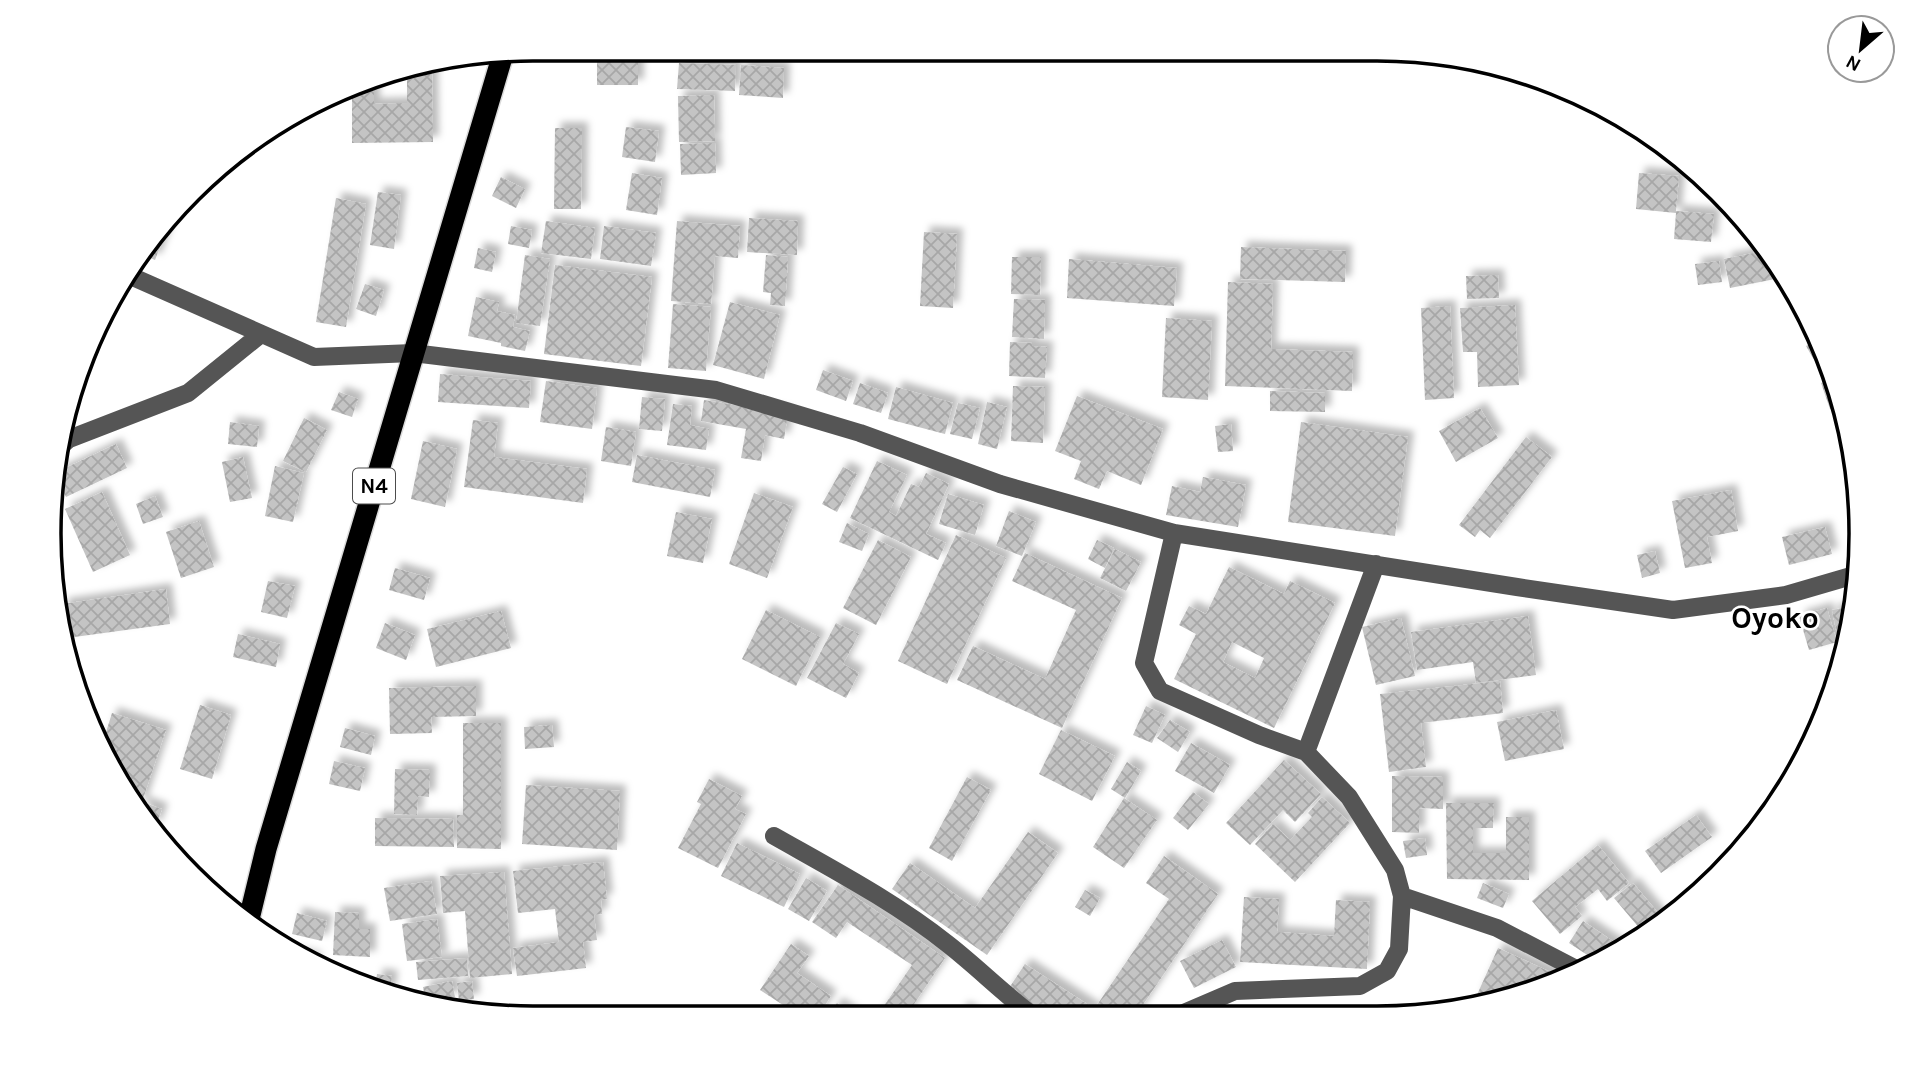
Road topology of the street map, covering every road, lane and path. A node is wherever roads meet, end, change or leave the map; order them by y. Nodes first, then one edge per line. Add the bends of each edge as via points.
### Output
1 (501, 62) edge
2 (136, 279) edge
3 (261, 334) junction
4 (413, 353) junction
5 (71, 438) edge
6 (1174, 533) junction
7 (1376, 564) junction
8 (1847, 577) edge
9 (1307, 752) junction
10 (774, 836) dead end
11 (1402, 897) junction
12 (251, 911) edge
13 (1568, 965) edge
14 (1020, 1006) edge
15 (1200, 1006) edge

1 - 4 highway, N4
2 - 3 street
3 - 4 street via 314,357
3 - 5 street via 188,393
4 - 6 street via 716,390 860,433 1000,484
4 - 12 highway, N4
6 - 7 street
6 - 9 street via 1144,663 1160,691
7 - 8 street via 1673,610 1786,595
7 - 9 street
9 - 11 street via 1349,797 1395,870
10 - 14 street via 885,899 950,945
11 - 13 street via 1497,928
11 - 15 street via 1399,949 1387,971 1360,986 1235,991

